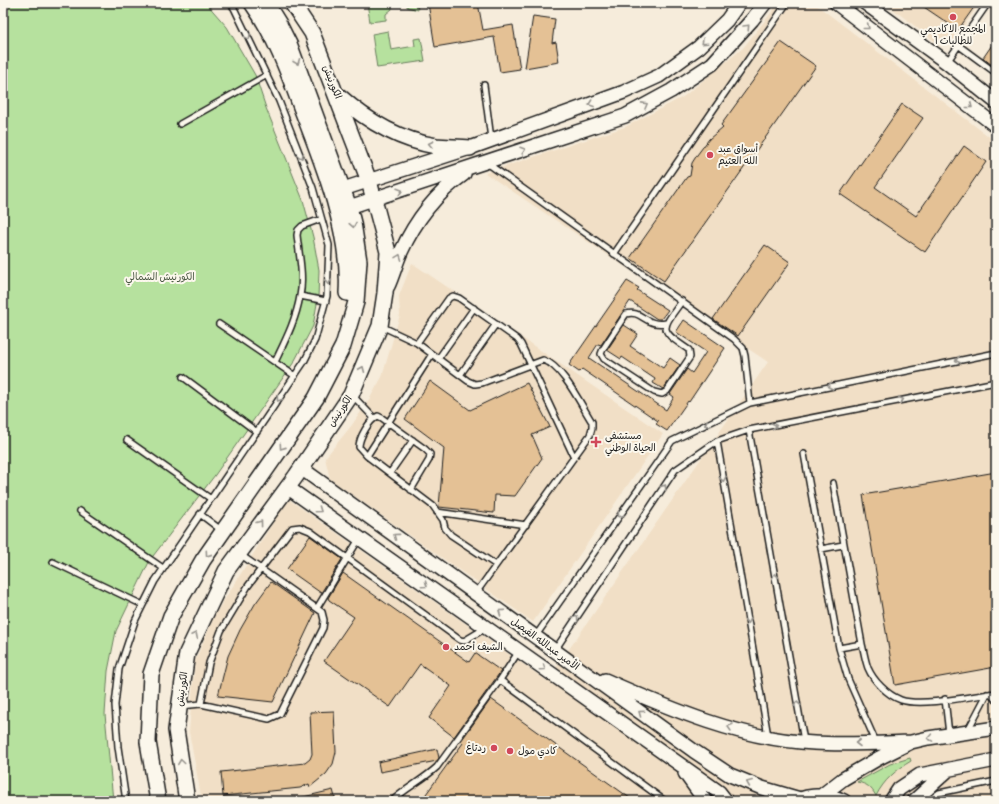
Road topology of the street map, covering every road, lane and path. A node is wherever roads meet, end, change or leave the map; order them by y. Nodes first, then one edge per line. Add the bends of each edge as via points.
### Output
1 (230, 3) edge
2 (252, 3) edge
3 (266, 3) edge
4 (739, 3) edge
5 (765, 3) edge
6 (787, 3) edge
7 (836, 3) edge
8 (865, 3) edge
9 (988, 3) edge
10 (298, 9) edge
11 (958, 45) junction
12 (946, 62) junction
13 (996, 73) edge
14 (267, 75) junction
15 (484, 85) dead end
16 (336, 94) junction
17 (996, 102) edge
18 (180, 124) dead end
19 (996, 126) edge
20 (491, 140) junction
21 (470, 148) junction
22 (480, 164) junction
23 (369, 181) junction
24 (343, 189) junction
25 (375, 199) junction
26 (349, 207) junction
27 (321, 219) junction
28 (614, 254) junction
29 (385, 294) junction
30 (300, 296) junction
31 (682, 301) junction
32 (326, 302) junction
33 (474, 308) junction
34 (666, 323) junction
35 (219, 324) dead end
36 (496, 324) junction
37 (380, 326) junction
38 (417, 343) junction
39 (996, 353) edge
40 (432, 354) junction
41 (438, 359) junction
42 (275, 362) junction
43 (531, 365) junction
44 (460, 375) junction
45 (295, 376) junction
46 (327, 376) junction
47 (183, 377) dead end
48 (996, 382) edge
49 (351, 395) junction
50 (750, 402) junction
51 (374, 418) junction
52 (388, 422) junction
53 (749, 430) junction
54 (257, 432) junction
55 (127, 440) dead end
56 (413, 440) junction
57 (717, 441) junction
58 (804, 454) dead end
59 (367, 456) junction
60 (574, 457) junction
61 (301, 468) junction
62 (390, 473) junction
63 (833, 483) dead end
64 (287, 487) junction
65 (411, 490) junction
66 (211, 499) junction
67 (80, 511) dead end
68 (437, 512) junction
69 (200, 514) junction
70 (526, 525) junction
71 (223, 532) junction
72 (360, 539) junction
73 (843, 545) junction
74 (821, 549) junction
75 (238, 553) junction
76 (348, 558) junction
77 (53, 562) dead end
78 (496, 565) junction
79 (164, 568) junction
80 (261, 569) junction
81 (476, 594) junction
82 (143, 605) junction
83 (317, 608) junction
84 (486, 628) junction
85 (535, 637) junction
86 (862, 644) junction
87 (839, 648) junction
88 (519, 651) junction
89 (555, 651) junction
90 (581, 669) junction
91 (500, 680) junction
92 (996, 693) edge
93 (988, 694) junction
94 (945, 699) junction
95 (996, 700) edge
96 (201, 704) junction
97 (180, 706) junction
98 (996, 728) edge
99 (967, 732) junction
100 (949, 735) junction
101 (768, 738) junction
102 (804, 742) junction
103 (911, 742) junction
104 (876, 743) junction
105 (996, 760) edge
106 (678, 763) junction
107 (949, 769) junction
108 (996, 782) edge
109 (821, 796) junction
110 (798, 800) edge
111 (126, 801) edge
112 (158, 801) edge
113 (187, 801) edge
114 (392, 801) edge
115 (665, 801) edge
116 (705, 801) edge
117 (726, 801) edge
118 (844, 801) edge
119 (891, 801) edge
120 (914, 801) edge
121 (928, 801) edge

1 -> 14 lane
2 - 46 main road via 272,37 297,96 338,211 348,278 339,339
3 -> 24 main road via 290,46
4 -> 20 street via 727,20 699,47 659,76 624,92
22 -> 5 street via 626,116 671,91 712,64
6 - 28 lane
7 -> 19 street
8 - 12 street
9 - 11 lane
10 - 16 main road, الكورنيش via 312,33
11 - 12 lane
11 - 13 lane
12 - 17 street
14 - 18 lane
14 -> 27 lane via 310,180
15 - 20 lane
21 -> 16 main road via 437,146 408,140 368,119
16 - 23 main road, الكورنيش
20 - 21 street
21 - 23 street
25 -> 22 street
22 - 28 lane
29 -> 22 street via 402,251 434,200 451,183
23 - 24 street
23 - 25 main road, الكورنيش
24 - 26 main road
25 - 26 street
25 - 29 main road, الكورنيش via 388,252
26 -> 46 main road via 359,261 356,302 343,346
27 - 30 lane via 298,230
27 -> 32 lane via 329,245
28 - 31 lane
29 - 37 main road, الكورنيش
30 - 32 lane
30 - 42 lane via 293,323
31 - 34 lane
31 - 50 lane via 743,348
32 - 45 lane via 315,340
33 - 36 lane
33 - 38 lane via 459,298 449,298
33 - 41 lane
34 - 34 lane via 667,334 689,350 690,357 667,391 662,394 654,392 604,359 601,354 626,314 635,313 653,324
35 - 42 lane
36 - 43 lane via 522,344
36 - 44 lane
37 - 38 lane
49 -> 37 main road, الكورنيش
38 - 40 lane
39 -> 50 lane
40 - 41 lane
40 - 52 lane
41 - 44 lane
42 - 45 lane
43 - 44 lane via 475,384
43 - 60 lane
43 - 60 lane via 543,360 554,365 592,422 590,435
45 -> 54 lane
46 -> 71 main road via 316,398
47 - 54 lane
53 -> 48 lane
49 - 51 lane
49 - 61 main road, الكورنيش
50 -> 85 lane via 672,441
51 - 52 lane via 378,416
51 - 59 lane via 358,441 358,447
52 - 56 lane
52 - 59 lane
53 - 57 lane
102 -> 53 lane
54 - 66 lane
55 - 66 lane
56 - 62 lane
56 - 65 lane via 430,454
89 -> 57 lane via 675,470
57 -> 101 lane
58 - 74 lane
59 - 62 lane
60 - 70 lane
61 - 64 main road, الكورنيش
81 -> 61 street, الأمير عبدالله الفيصل
62 - 65 lane
63 - 73 lane
64 -> 72 street, الأمير عبدالله الفيصل
75 -> 64 main road, الكورنيش
65 - 68 lane
66 - 69 lane
67 - 79 lane
68 - 70 lane
68 - 78 lane via 451,535
69 - 71 lane
69 - 79 lane
70 - 78 lane
71 -> 112 main road via 203,560 171,616 152,674 148,742
72 - 76 lane
72 -> 84 street, الأمير عبدالله الفيصل
73 - 74 lane
73 - 86 lane
74 - 87 lane
75 - 80 lane
97 -> 75 main road, الكورنيش via 187,653 226,571
76 - 80 lane via 310,531 300,527 292,528
76 - 83 lane
76 - 84 lane via 460,640 464,641
77 - 82 lane
78 - 81 lane
79 - 82 lane
80 - 83 lane
80 - 96 lane via 221,631 209,663
85 -> 81 street, الأمير عبدالله الفيصل
82 - 111 lane via 135,621 120,669 115,704
83 - 96 lane via 322,612 323,628 280,714 269,719
84 - 88 street, الأمير عبدالله الفيصل
85 - 89 street, الأمير عبدالله الفيصل
86 - 87 lane
86 - 94 lane via 872,675 888,692 900,700 926,702
87 - 104 lane via 848,679
88 - 91 lane
88 -> 106 street, الأمير عبدالله الفيصل
89 - 90 street, الأمير عبدالله الفيصل
101 -> 90 street via 682,713
110 -> 90 street, الأمير عبدالله الفيصل via 730,775
91 - 114 lane via 438,767
91 - 115 lane
92 - 93 lane
93 - 94 lane
93 - 95 lane
93 - 99 lane
94 - 100 lane
96 - 97 lane
113 -> 97 main road, الكورنيش via 176,730
98 - 99 street
99 - 100 street
100 -> 103 street
101 - 102 street
104 -> 102 street
103 - 104 street
103 - 109 street via 843,779
105 - 107 street
106 - 116 street
106 - 117 street, الأمير عبدالله الفيصل via 719,792
107 - 119 street via 920,775 899,789
107 - 120 street
108 - 121 lane via 939,793
109 - 110 street
109 - 118 street

